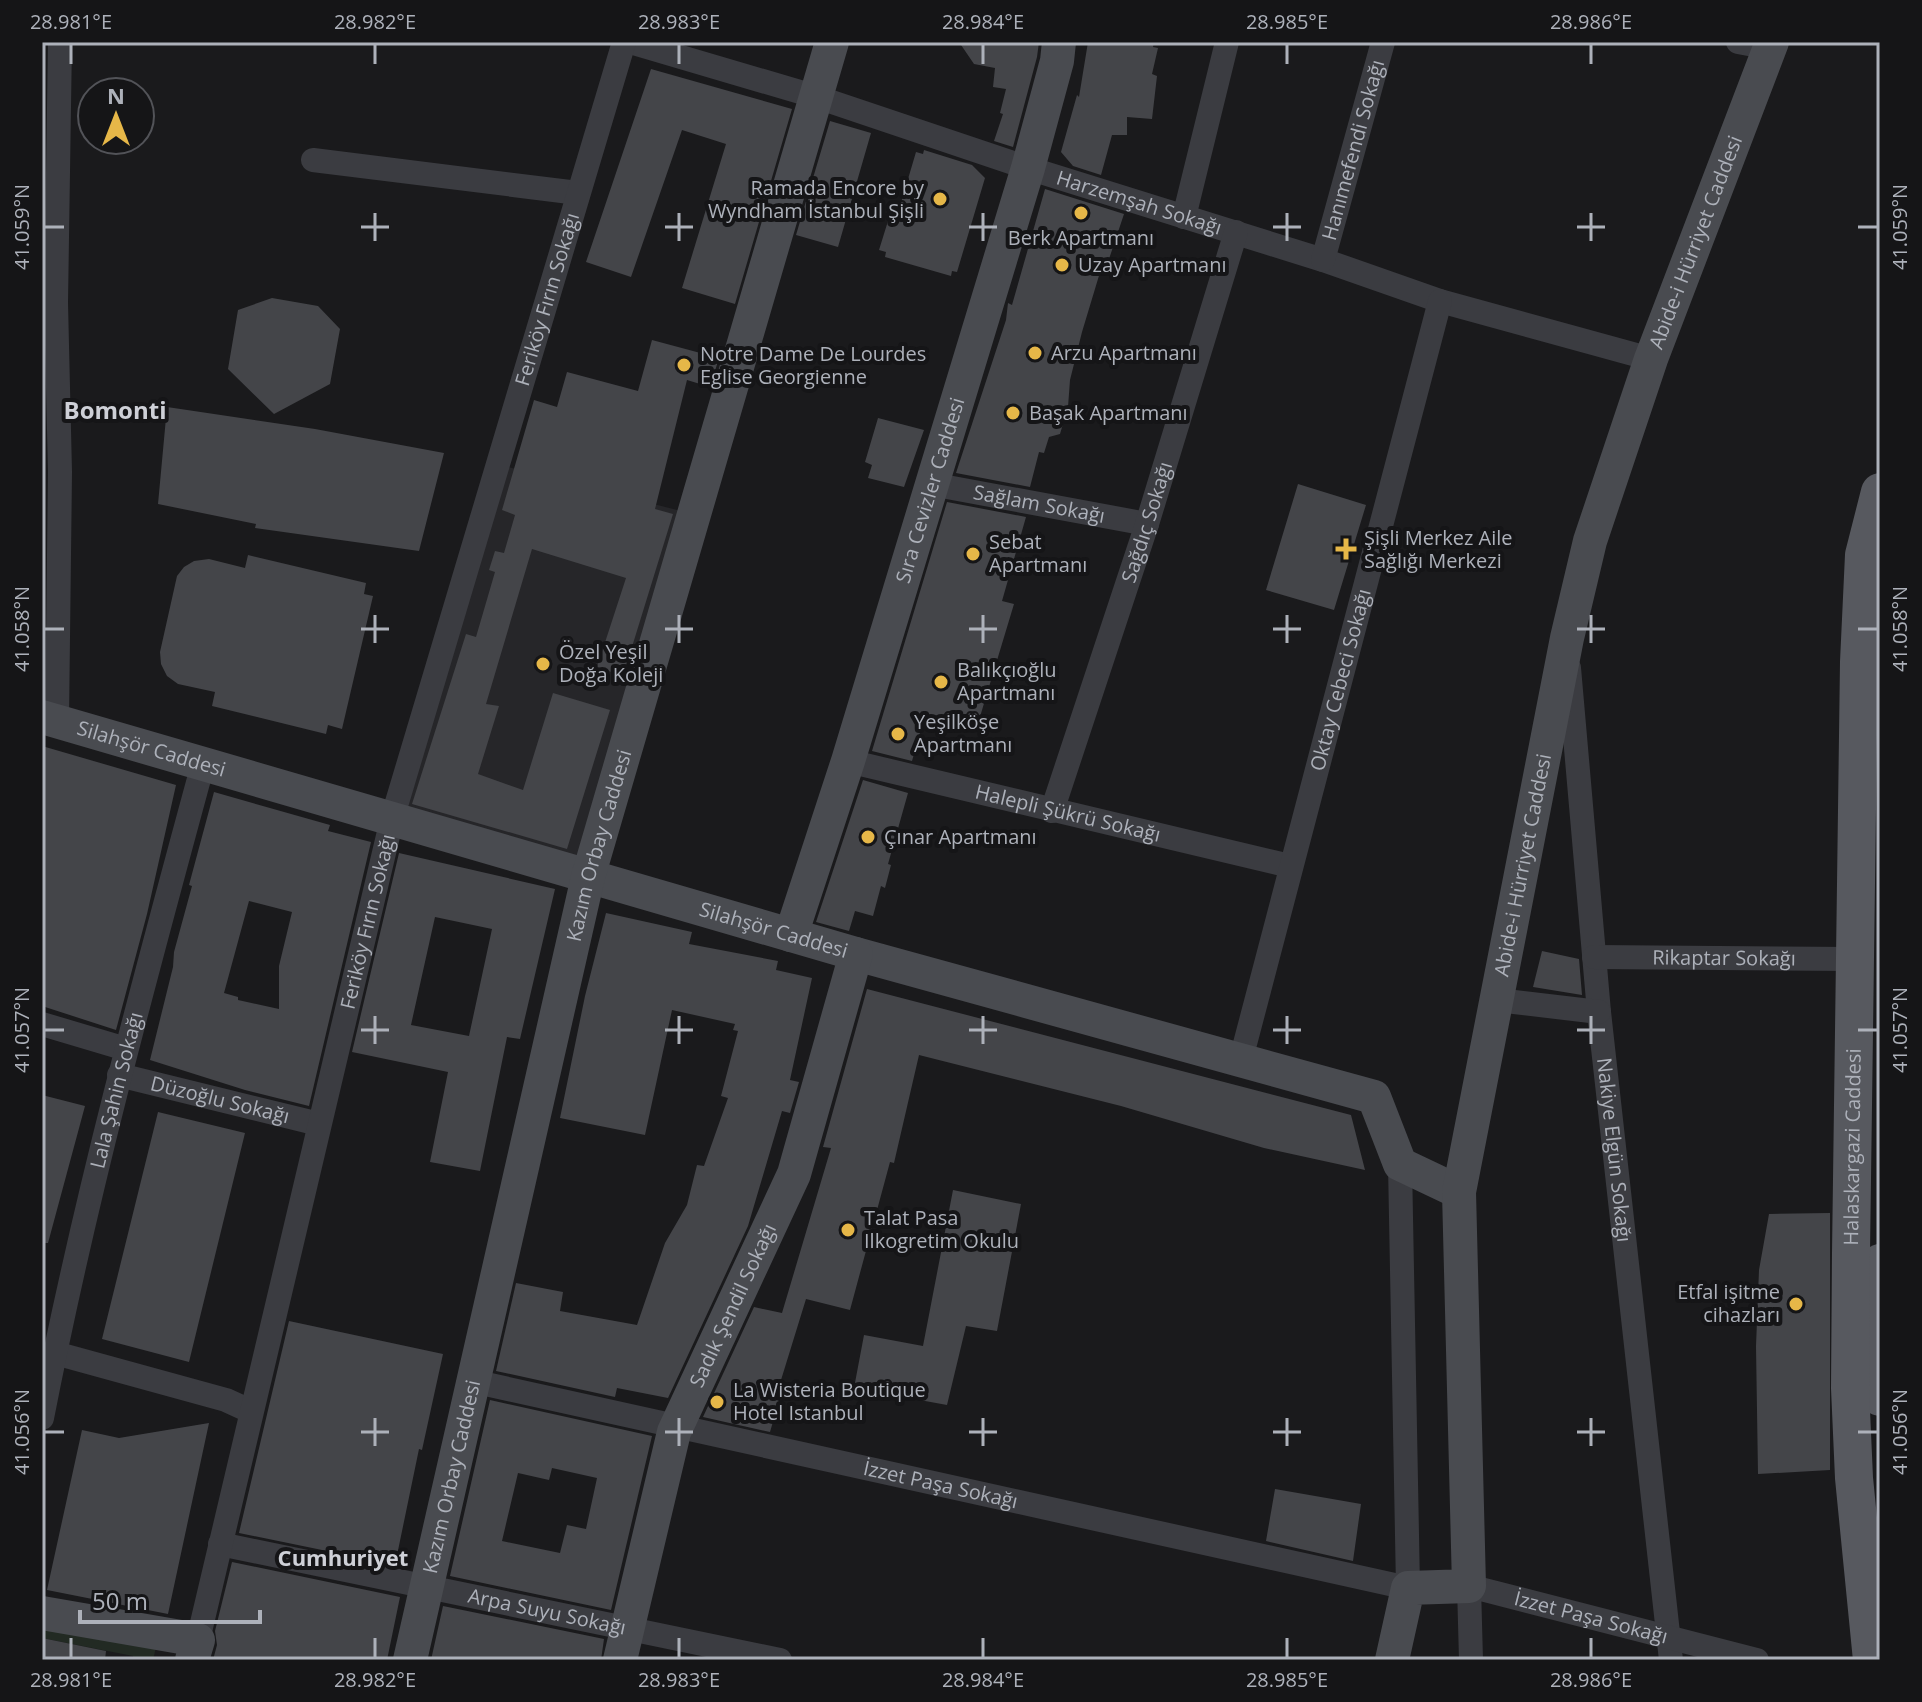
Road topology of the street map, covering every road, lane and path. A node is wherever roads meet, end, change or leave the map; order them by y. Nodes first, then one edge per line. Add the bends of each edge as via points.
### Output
1 (60, 42) edge
2 (624, 42) edge
3 (630, 42) edge
4 (832, 42) edge
5 (1059, 42) edge
6 (1227, 42) edge
7 (1383, 42) edge
8 (1760, 44) edge
9 (817, 97) junction
10 (313, 160) dead end
11 (1028, 168) junction
12 (578, 193) junction
13 (1184, 217) junction
14 (1236, 232) junction
15 (1323, 260) junction
16 (49, 301) edge
17 (1440, 301) junction
18 (1651, 359) junction
19 (931, 484) junction
20 (1880, 492) edge
21 (1147, 524) junction
22 (1872, 556) edge
23 (1567, 638) junction
24 (49, 719) edge
25 (848, 761) junction
26 (203, 764) junction
27 (1052, 811) junction
28 (392, 819) junction
29 (1290, 866) junction
30 (588, 877) junction
31 (791, 935) junction
32 (856, 954) junction
33 (1594, 957) junction
34 (1853, 959) junction
35 (1497, 1000) junction
36 (1599, 1012) junction
37 (42, 1024) edge
38 (126, 1049) junction
39 (1241, 1059) junction
40 (119, 1075) junction
41 (319, 1124) junction
42 (1400, 1164) junction
43 (1459, 1192) junction
44 (1880, 1263) edge
45 (52, 1338) edge
46 (472, 1381) junction
47 (1880, 1397) edge
48 (250, 1411) junction
49 (42, 1418) edge
50 (677, 1426) junction
51 (220, 1544) junction
52 (1469, 1586) junction
53 (426, 1587) junction
54 (1408, 1588) junction
55 (42, 1613) edge
56 (623, 1644) edge
57 (195, 1650) edge
58 (1670, 1650) edge
59 (410, 1660) edge
60 (780, 1660) edge
61 (1392, 1660) edge
62 (1471, 1660) edge
63 (1757, 1660) edge
64 (1872, 1660) edge

1 - 16 street
2 - 12 street, Feriköy Fırın Sokağı
3 - 9 street, Harzemşah Sokağı
4 - 9 street, Kazım Orbay Caddesi
5 - 11 street, Sıra Cevizler Caddesi
6 - 13 street
7 - 15 street, Hanımefendi Sokağı
8 - 18 street, Abide-i Hürriyet Caddesi
9 - 11 street, Harzemşah Sokağı
9 - 30 street, Kazım Orbay Caddesi
10 - 12 street, Feriköy Fırın Sokağı
11 - 13 street, Harzemşah Sokağı
11 - 19 street, Sıra Cevizler Caddesi
12 - 28 street, Feriköy Fırın Sokağı
13 - 14 street, Harzemşah Sokağı
14 - 15 street, Harzemşah Sokağı
14 - 21 street, Sağdıç Sokağı
15 - 17 street, Harzemşah Sokağı
16 - 24 street via 60,472
17 - 18 street, Harzemşah Sokağı
17 - 29 street, Oktay Cebeci Sokağı
18 - 23 street, Abide-i Hürriyet Caddesi via 1590,541
19 - 21 street, Sağlam Sokağı
19 - 25 street, Sıra Cevizler Caddesi
20 - 22 main road, Halaskargazi Caddesi
21 - 27 street, Sağdıç Sokağı
22 - 34 main road, Halaskargazi Caddesi via 1858,688
23 - 33 street, Nakiye Elgün Sokağı
23 - 35 street, Abide-i Hürriyet Caddesi
24 - 26 street, Silahşör Caddesi
25 - 27 street, Halepli Şükrü Sokağı
25 - 31 street, Sıra Cevizler Caddesi
26 - 28 street, Silahşör Caddesi
26 - 38 street, Lala Şahin Sokağı
27 - 29 street, Halepli Şükrü Sokağı
28 - 30 street, Silahşör Caddesi
28 - 41 street, Feriköy Fırın Sokağı
29 - 39 street, Oktay Cebeci Sokağı
30 - 31 street, Silahşör Caddesi
30 - 46 street, Kazım Orbay Caddesi
31 - 32 street, Silahşör Caddesi
32 - 39 street, Silahşör Caddesi
32 - 50 street, Sadık Şendil Sokağı via 794,1174
33 - 34 street, Rikaptar Sokağı
33 - 36 street, Nakiye Elgün Sokağı
34 - 64 main road, Halaskargazi Caddesi via 1850,1388
35 - 36 street
35 - 43 street, Abide-i Hürriyet Caddesi
36 - 58 street, Nakiye Elgün Sokağı
37 - 38 street
38 - 40 street, Lala Şahin Sokağı
39 - 42 street, Silahşör Caddesi via 1374,1097
40 - 41 street, Düzoğlu Sokağı
40 - 45 street, Lala Şahin Sokağı
41 - 48 street, Feriköy Fırın Sokağı
42 - 43 street
42 - 54 street
43 - 52 street, Abide-i Hürriyet Caddesi
44 - 47 main road, Halaskargazi Caddesi
45 - 48 street
45 - 49 street, Lala Şahin Sokağı
46 - 50 street, İzzet Paşa Sokağı
46 - 53 street, Kazım Orbay Caddesi
48 - 51 street, Feriköy Fırın Sokağı
50 - 54 street, İzzet Paşa Sokağı
50 - 56 street, Sadık Şendil Sokağı
51 - 53 street, Arpa Suyu Sokağı
51 - 57 street, Feriköy Fırın Sokağı
52 - 54 street
52 - 58 street, İzzet Paşa Sokağı
52 - 62 street
53 - 56 street, Arpa Suyu Sokağı
53 - 59 street, Kazım Orbay Caddesi
54 - 61 street
55 - 57 street
56 - 60 street, Arpa Suyu Sokağı
58 - 63 street, İzzet Paşa Sokağı

